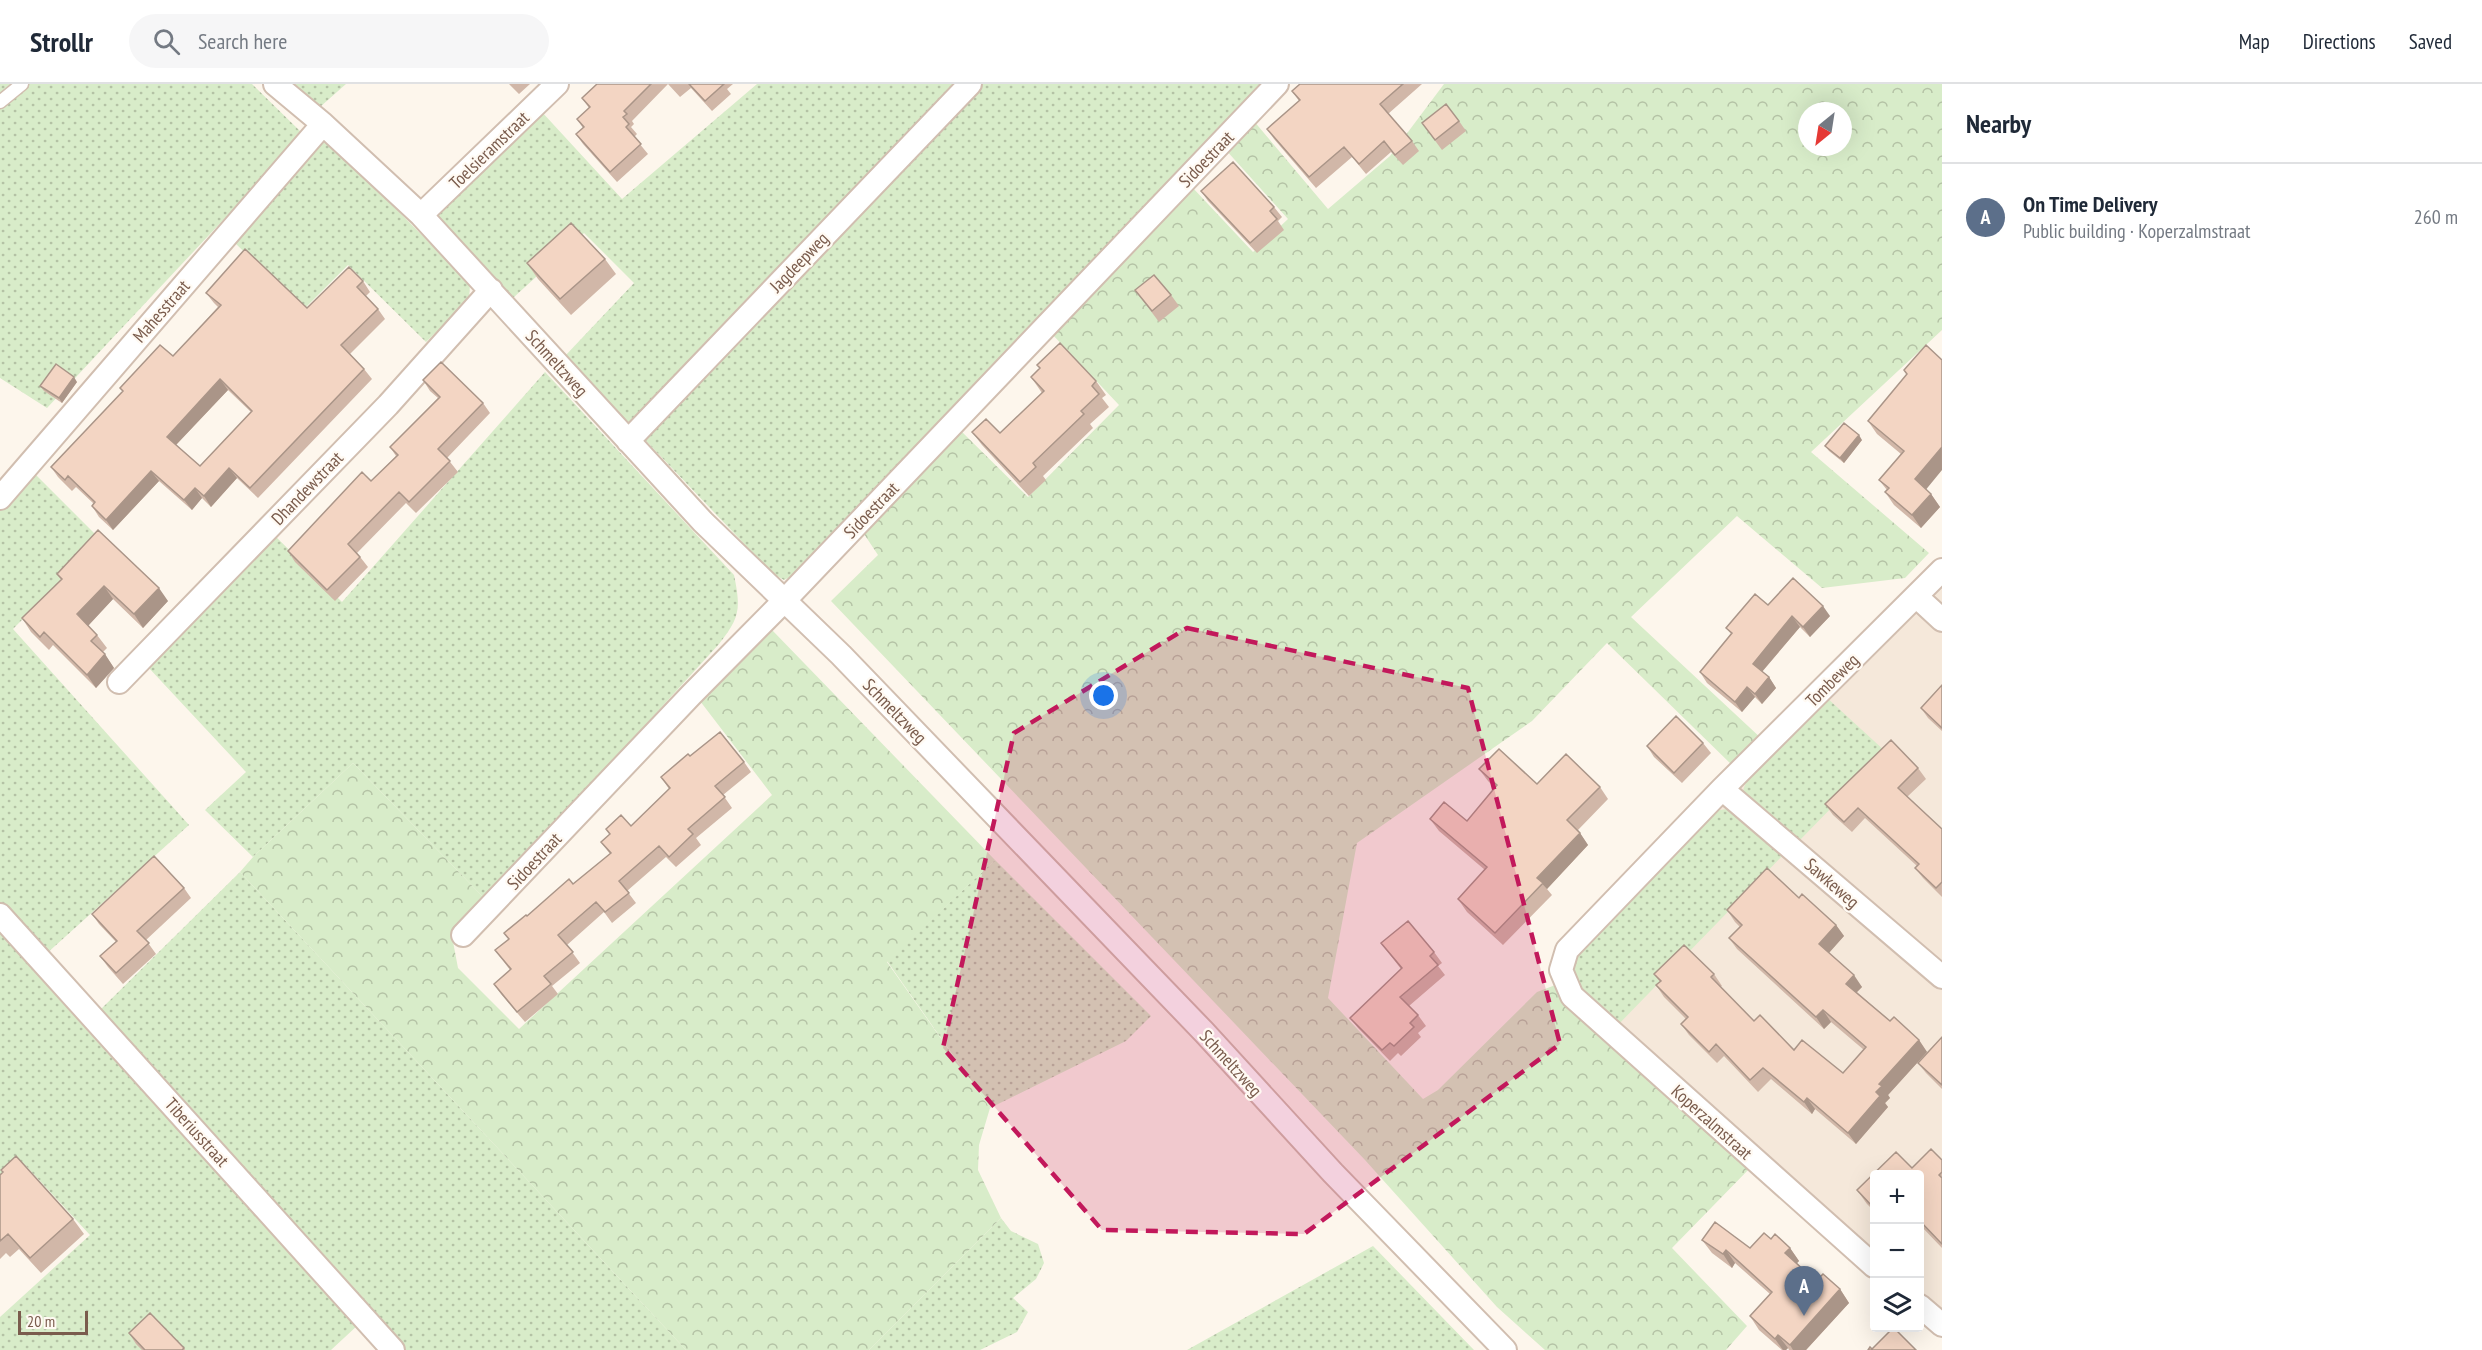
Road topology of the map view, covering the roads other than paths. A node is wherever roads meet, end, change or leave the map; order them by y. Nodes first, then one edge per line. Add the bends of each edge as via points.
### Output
1 (22, 84) edge
2 (275, 84) edge
3 (557, 84) edge
4 (970, 84) edge
5 (1277, 84) edge
6 (0, 102) edge
7 (323, 124) junction
8 (421, 215) junction
9 (491, 290) junction
10 (628, 441) junction
11 (0, 498) edge
12 (1942, 570) edge
13 (1916, 597) junction
14 (783, 602) junction
15 (1942, 620) edge
16 (119, 682) dead end
17 (1722, 789) junction
18 (0, 915) edge
19 (463, 935) dead end
20 (1561, 970) joint
21 (1942, 977) edge
22 (1870, 1262) edge
23 (1924, 1309) edge
24 (1942, 1325) edge
25 (393, 1350) edge
26 (1505, 1350) edge

1 - 6 lane
2 - 7 street, Schmeltzweg
3 - 8 street, Toelsieramstraat
4 - 10 street, Jagdeepweg
5 - 14 street, Sidoestraat
7 - 8 street, Schmeltzweg
7 - 11 street, Mahesstraat
8 - 9 street, Schmeltzweg
9 - 10 street, Schmeltzweg
9 - 16 street, Dhandewstraat via 388,405
10 - 14 street, Schmeltzweg
12 - 13 street, Tombeweg
13 - 15 street
13 - 17 street, Tombeweg
14 - 19 street, Sidoestraat
14 - 26 street, Schmeltzweg via 841,655 969,787
17 - 20 street, Tombeweg via 1567,950
17 - 21 street, Sawkeweg
18 - 25 street, Tiberiusstraat
20 - 22 street, Koperzalmstraat via 1572,996
23 - 24 street

